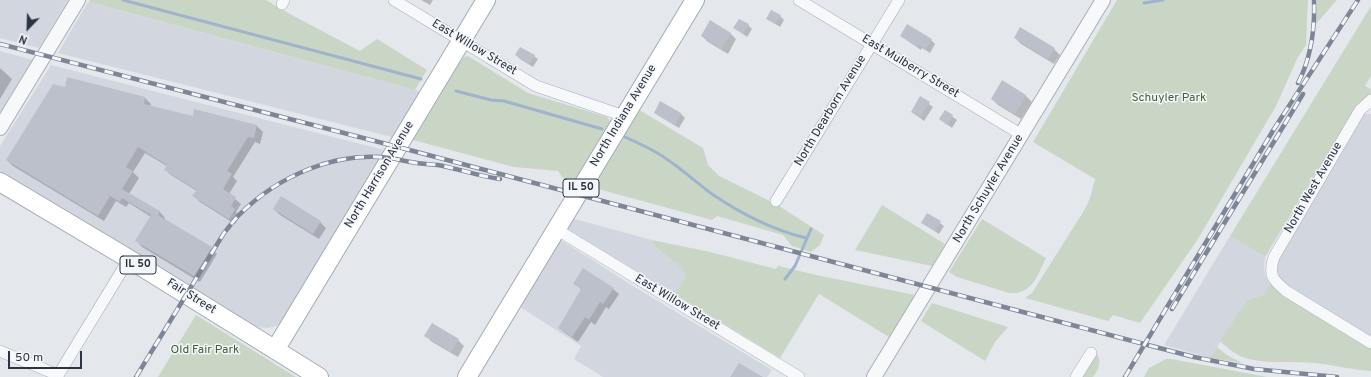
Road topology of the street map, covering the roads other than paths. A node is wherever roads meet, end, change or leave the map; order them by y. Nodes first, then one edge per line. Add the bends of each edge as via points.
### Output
1 (78, 0) edge
2 (394, 0) edge
3 (486, 0) edge
4 (694, 0) edge
5 (799, 0) edge
6 (898, 0) edge
7 (1103, 0) edge
8 (461, 41) junction
9 (872, 44) junction
10 (1371, 100) edge
11 (624, 116) junction
12 (0, 128) edge
13 (1022, 135) junction
14 (0, 182) edge
15 (776, 201) dead end
16 (556, 229) junction
17 (129, 259) junction
18 (1371, 342) edge
19 (275, 350) junction
20 (0, 351) edge
21 (1091, 353) dead end
22 (58, 376) edge
23 (319, 377) edge
24 (467, 377) edge
25 (799, 377) edge
26 (874, 377) edge
27 (1076, 377) edge

1 - 12 street
2 - 8 street, East Willow Street
3 - 8 main road, North Harrison Avenue
4 - 11 main road, North Indiana Avenue / IL 50
5 - 9 street, East Mulberry Street
6 - 9 street, North Dearborn Avenue
7 - 13 street, North Schuyler Avenue
8 - 11 street, East Willow Street via 536,86
8 - 19 main road, North Harrison Avenue
9 - 13 street, East Mulberry Street
9 - 15 street, North Dearborn Avenue
10 - 18 street, North West Avenue via 1360,110 1271,266 1274,281 1286,291
11 - 16 main road, North Indiana Avenue / IL 50
13 - 26 street, North Schuyler Avenue
14 - 17 main road, Fair Street / IL 50
16 - 24 main road, North Indiana Avenue / IL 50
16 - 25 street, East Willow Street
17 - 19 main road, Fair Street / IL 50
17 - 22 street
19 - 23 main road, Fair Street / IL 50
20 - 22 street
21 - 27 street

